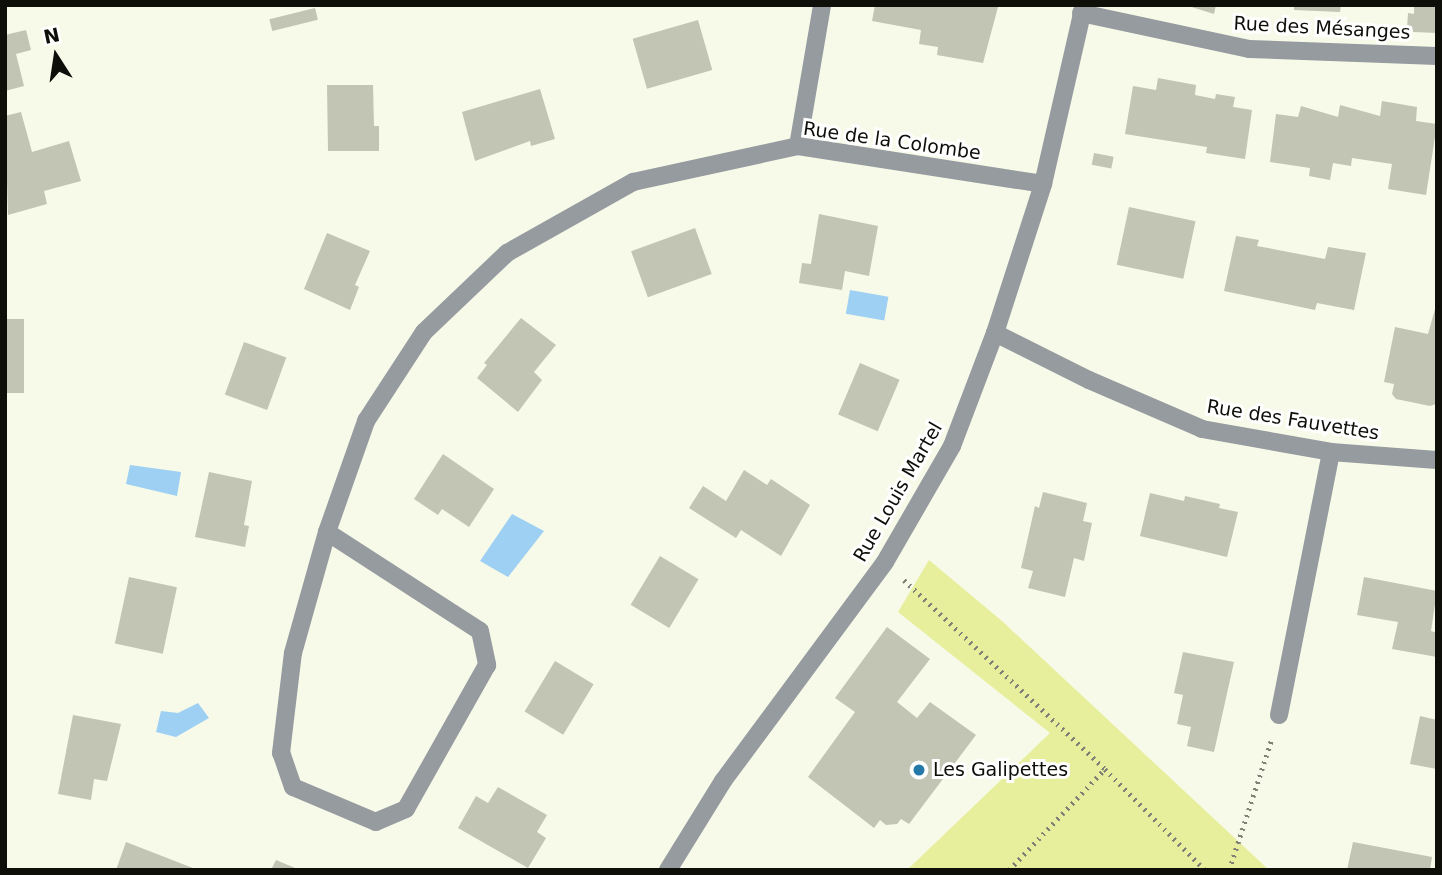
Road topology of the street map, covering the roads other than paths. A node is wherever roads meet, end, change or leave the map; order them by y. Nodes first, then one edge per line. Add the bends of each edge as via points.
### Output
1 (822, 5) edge
2 (1082, 9) edge
3 (1437, 56) edge
4 (798, 146) junction
5 (1044, 184) junction
6 (995, 333) junction
7 (1331, 452) junction
8 (1437, 460) edge
9 (327, 532) junction
10 (1279, 715) road end
11 (668, 870) edge

1 - 4 street
2 - 3 street, Rue des Mésanges via 1249,49
2 - 5 street, Rue Louis Martel
4 - 5 street, Rue de la Colombe
4 - 9 street, Rue de la Colombe via 633,182 507,253 424,332 366,421
5 - 6 street, Rue Louis Martel
6 - 7 street, Rue des Fauvettes via 1202,429
6 - 11 street, Rue Louis Martel via 952,446 885,562 723,781
7 - 8 street, Rue des Fauvettes
7 - 10 street
9 - 9 street, Rue de la Colombe via 293,653 281,753 293,787 376,822 406,809 487,665 480,631

